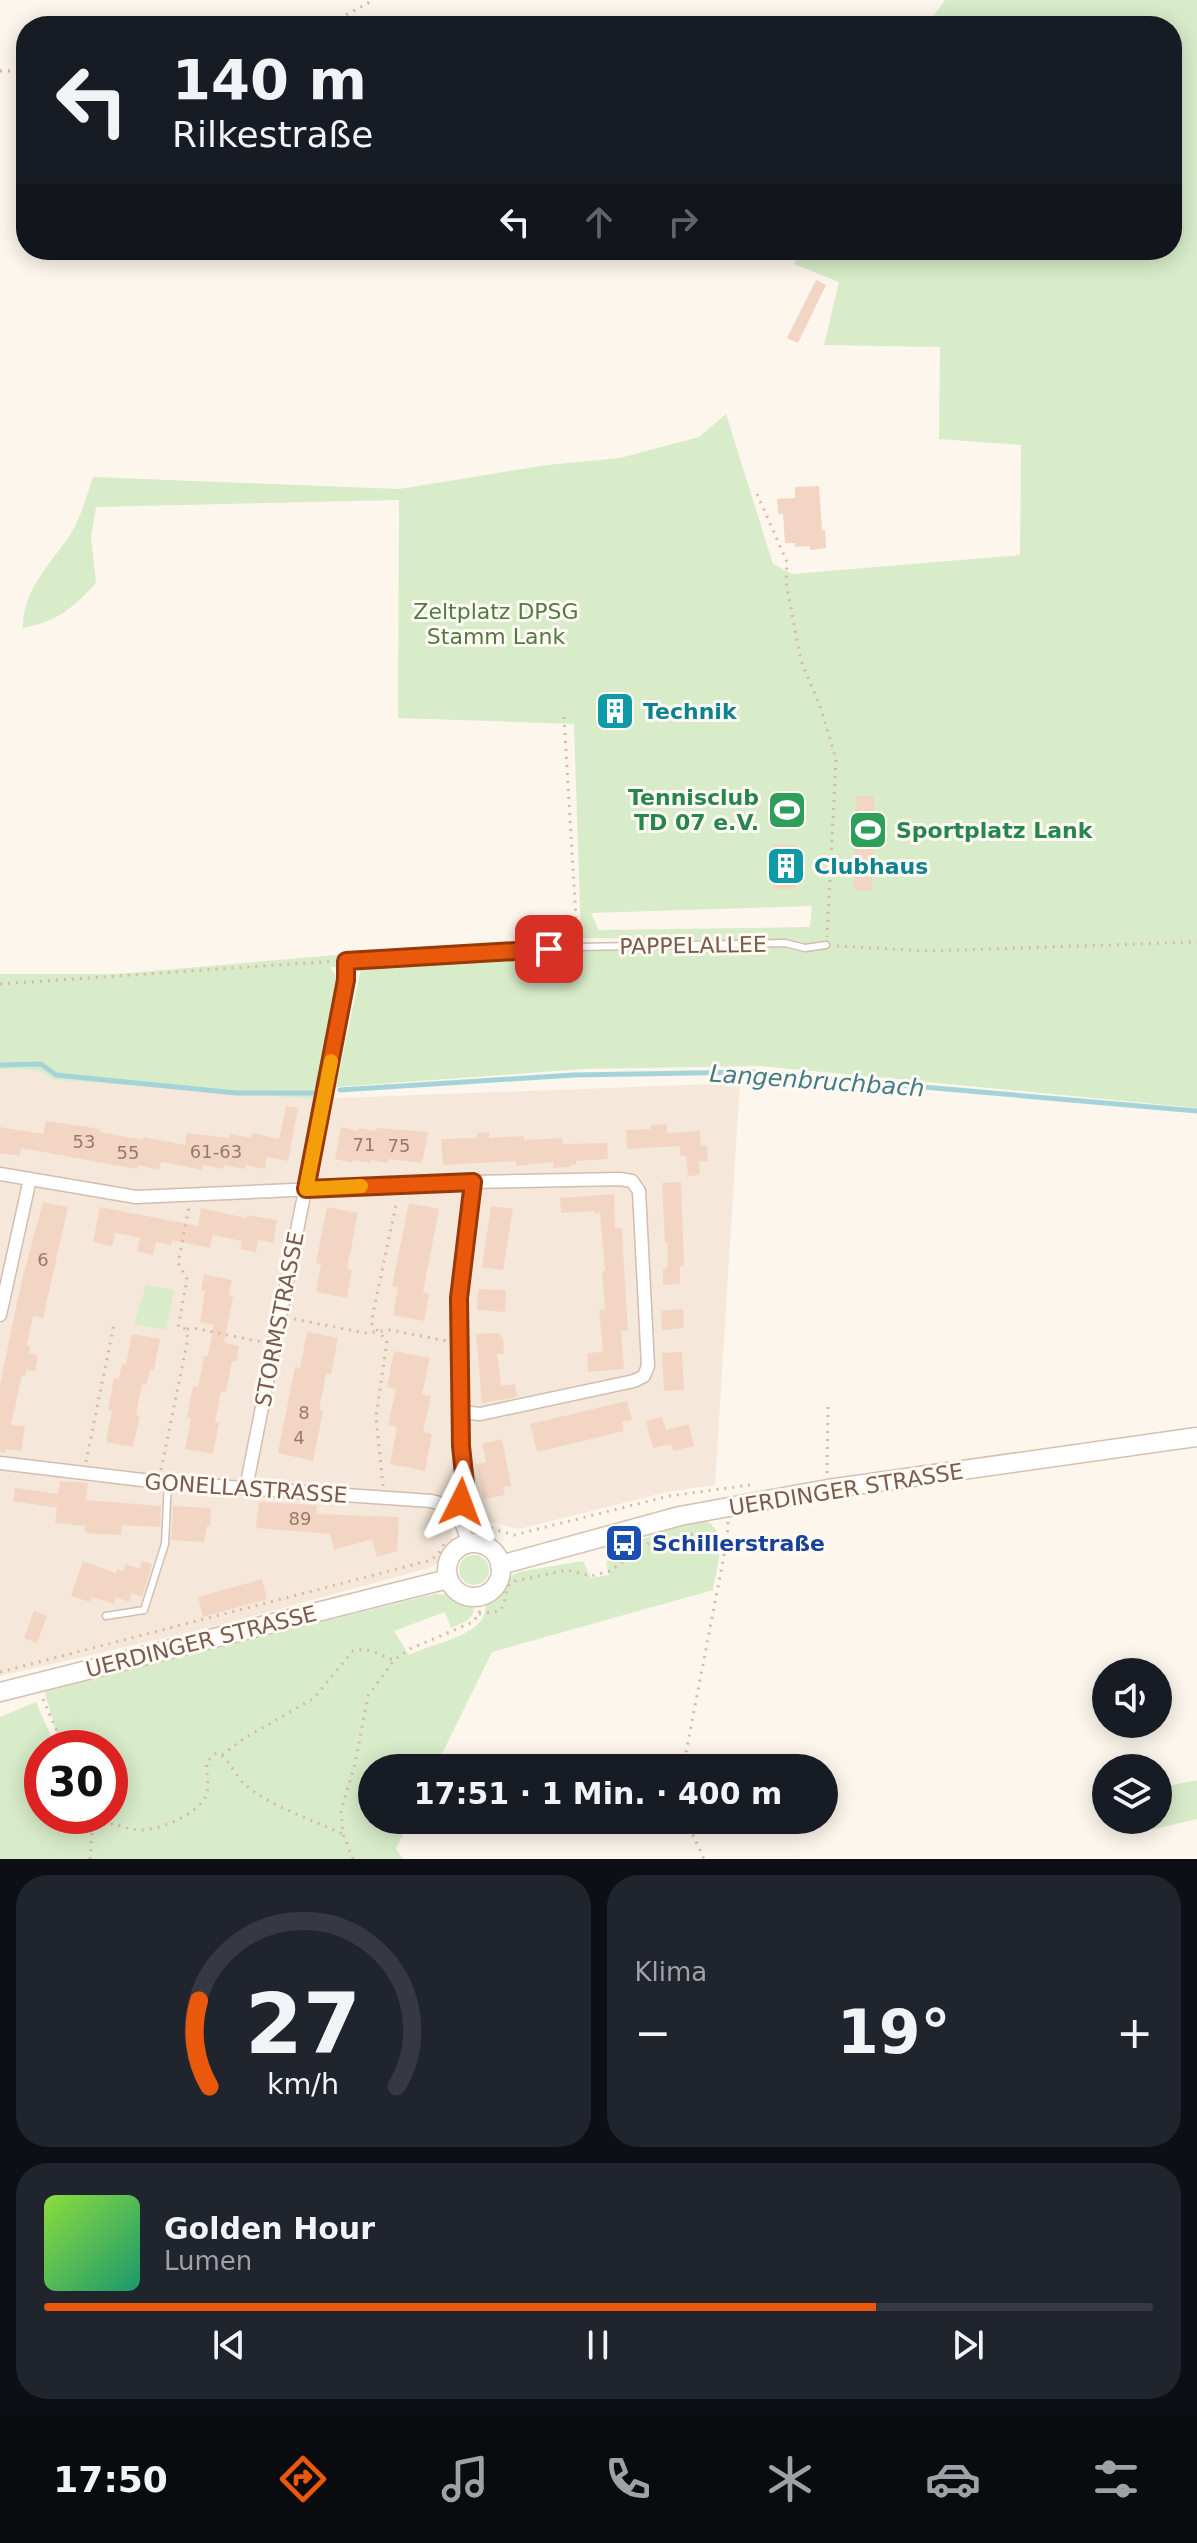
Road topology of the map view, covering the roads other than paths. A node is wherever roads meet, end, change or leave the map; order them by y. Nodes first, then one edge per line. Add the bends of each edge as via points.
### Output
1 (826, 945) road end
2 (346, 961) joint
3 (326, 1084) joint
4 (0, 1174) edge
5 (30, 1179) junction
6 (473, 1182) junction
7 (306, 1189) junction
8 (0, 1315) edge
9 (461, 1412) junction
10 (1197, 1437) edge
11 (0, 1463) edge
12 (164, 1482) junction
13 (246, 1488) junction
14 (455, 1512) junction
15 (468, 1544) junction
16 (500, 1565) junction
17 (448, 1579) junction
18 (106, 1616) dead end
19 (0, 1692) edge

1 - 2 lane, PAPPELALLEE via 578,947
2 - 3 lane, STORMSTRASSE
3 - 7 street, STORMSTRASSE
4 - 5 street
5 - 7 street via 136,1197
5 - 8 street
6 - 7 street
6 - 9 street via 459,1298
6 - 9 street via 626,1179 636,1185 648,1366 634,1381 480,1414
7 - 13 street, STORMSTRASSE
9 - 14 street via 465,1484
10 - 16 street, UERDINGER STRASSE via 758,1501 680,1516
11 - 12 street, GONELLASTRASSE
12 - 13 street, GONELLASTRASSE
12 - 18 lane via 165,1544 144,1610
13 - 14 street, GONELLASTRASSE via 440,1503
14 - 15 street
15 - 16 street via 488,1548
15 - 17 street via 448,1561
16 - 17 street via 497,1584 480,1605
17 - 19 street, UERDINGER STRASSE

